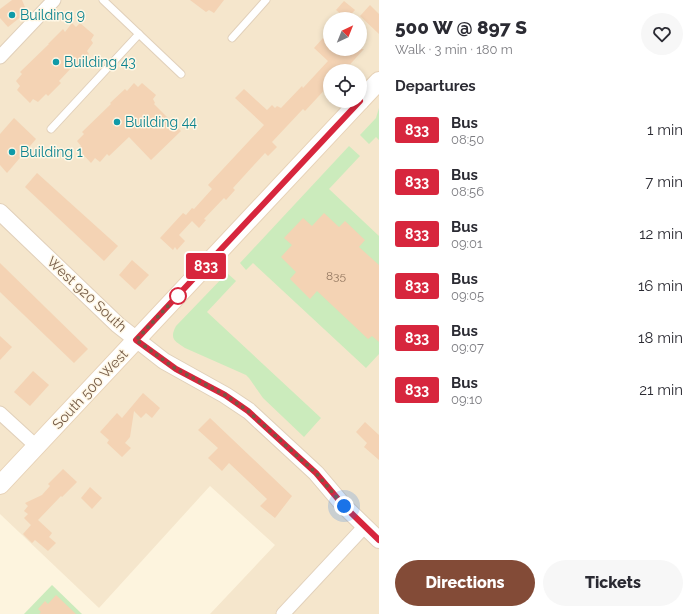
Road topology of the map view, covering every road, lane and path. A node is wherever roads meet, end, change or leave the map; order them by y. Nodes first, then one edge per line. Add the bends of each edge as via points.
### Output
1 (54, 0) edge
2 (103, 0) edge
3 (266, 0) edge
4 (139, 34) junction
5 (232, 38) dead end
6 (0, 57) edge
7 (181, 74) dead end
8 (379, 81) edge
9 (367, 94) edge
10 (353, 108) edge
11 (51, 129) dead end
12 (0, 212) edge
13 (136, 340) junction
14 (0, 413) edge
15 (36, 446) junction
16 (0, 485) edge
17 (365, 526) junction
18 (379, 540) edge
19 (283, 614) edge

1 - 6 street
2 - 4 lane
3 - 5 lane
4 - 7 lane
4 - 11 lane
8 - 9 main road, South 500 West
10 - 13 main road, South 500 West
12 - 13 street, West 920 South
13 - 15 main road, South 500 West
13 - 17 street, West 920 South via 176,369 225,395 248,411 316,473
14 - 15 street
15 - 16 main road, South 500 West
17 - 18 street, West 920 South
17 - 19 street

